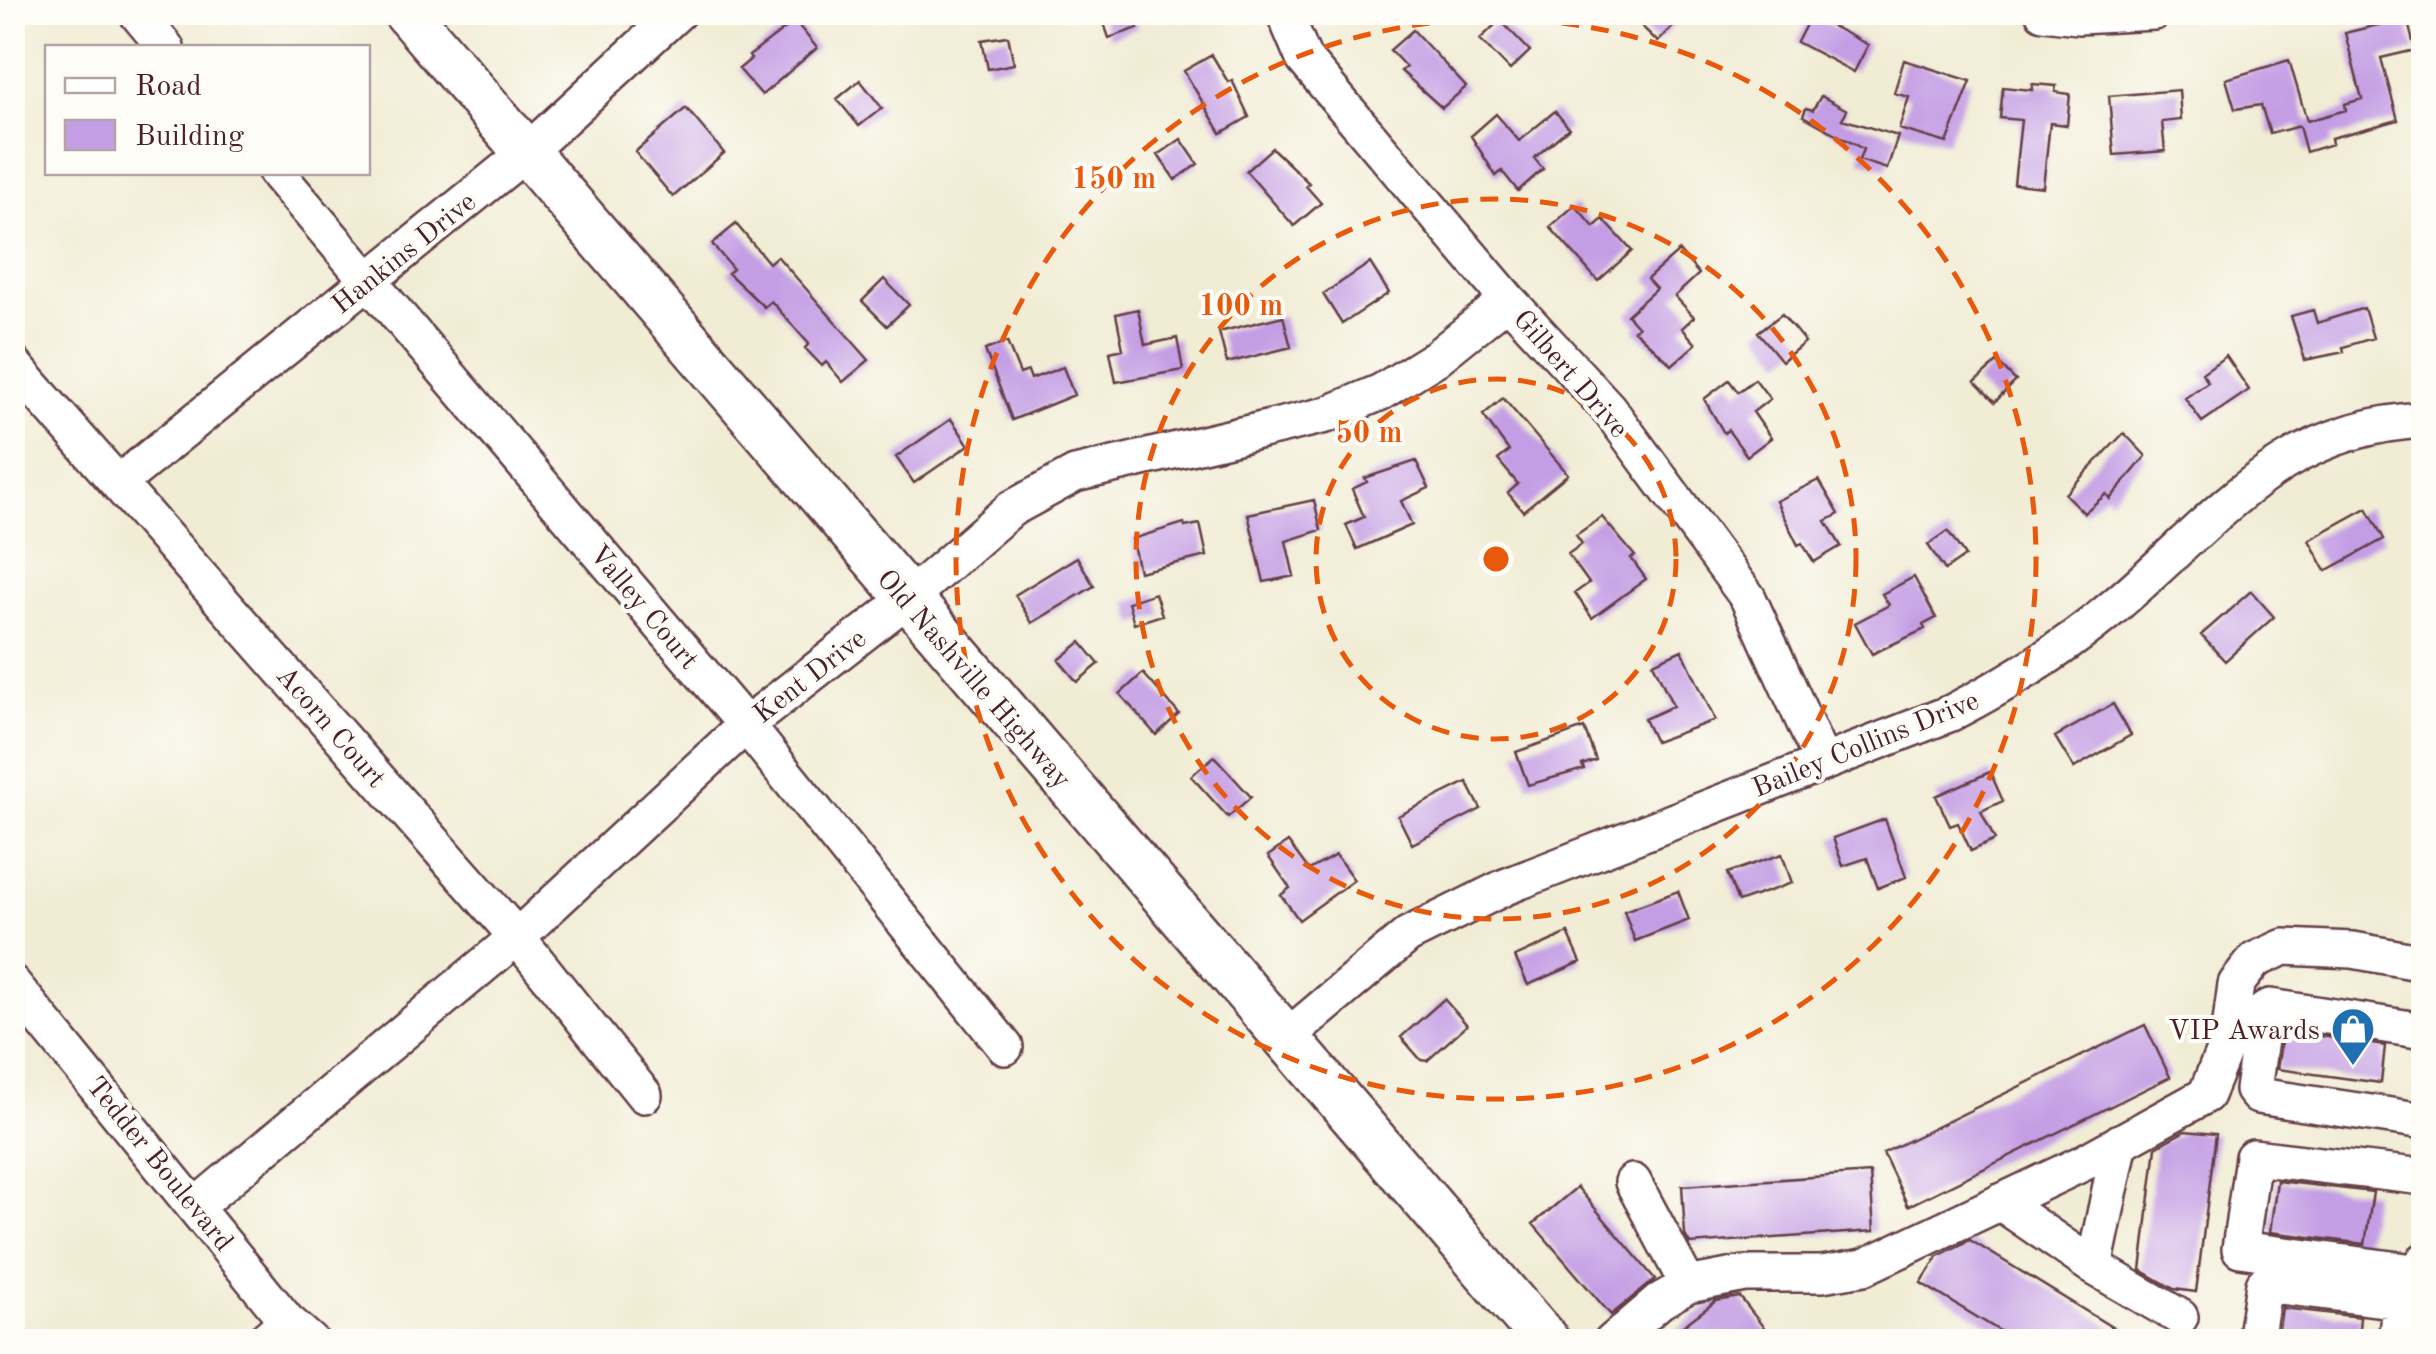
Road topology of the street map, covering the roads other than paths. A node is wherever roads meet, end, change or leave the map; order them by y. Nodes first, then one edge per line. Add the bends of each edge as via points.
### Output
1 (136, 12) edge
2 (406, 12) edge
3 (678, 12) edge
4 (1284, 12) edge
5 (2043, 12) edge
6 (2154, 12) edge
7 (164, 45) edge
8 (528, 151) junction
9 (279, 175) edge
10 (369, 279) junction
11 (1508, 300) junction
12 (12, 364) edge
13 (2424, 420) edge
14 (120, 482) junction
15 (906, 600) junction
16 (746, 725) junction
17 (1822, 761) junction
18 (517, 937) junction
19 (2424, 963) edge
20 (15, 991) edge
21 (2424, 1031) edge
22 (1284, 1039) junction
23 (1006, 1047) dead end
24 (644, 1095) dead end
25 (2424, 1121) edge
26 (2120, 1142) junction
27 (2424, 1177) edge
28 (1634, 1182) dead end
29 (2000, 1202) junction
30 (197, 1205) junction
31 (2094, 1267) junction
32 (2412, 1284) edge
33 (1688, 1285) junction
34 (2180, 1318) dead end
35 (287, 1335) edge
36 (1547, 1342) edge
37 (1612, 1342) edge
38 (2254, 1342) edge
39 (2396, 1342) edge

1 - 7 street
2 - 8 main road, Old Nashville Highway
3 - 8 street, Hankins Drive
4 - 11 street, Gilbert Drive via 1304,59
5 - 6 street
8 - 10 street, Hankins Drive
8 - 15 main road, Old Nashville Highway
9 - 10 street, Valley Court
10 - 14 street, Hankins Drive
10 - 16 street, Valley Court
11 - 15 street, Kent Drive via 1436,358 1326,415 1075,474 1011,510
11 - 17 street, Gilbert Drive via 1608,408 1748,598
12 - 14 street, Acorn Court
13 - 17 street, Bailey Collins Drive via 2345,430 2308,445 2247,487 2066,646 1951,713
14 - 18 street, Acorn Court
15 - 16 street, Kent Drive
15 - 22 main road, Old Nashville Highway
16 - 18 street, Kent Drive
16 - 23 street, Valley Court
17 - 22 street, Bailey Collins Drive via 1505,887 1408,935
18 - 24 street, Acorn Court
18 - 30 street, Kent Drive
19 - 26 street via 2284,947 2255,960 2236,984 2229,1038 2206,1095
20 - 30 street, Tedder Boulevard
21 - 25 street via 2270,1007 2264,1011 2253,1090 2258,1096
22 - 36 main road, Old Nashville Highway
26 - 29 street
26 - 31 street
27 - 32 street via 2252,1157 2240,1249
28 - 33 street
29 - 31 street
29 - 33 street via 1864,1267 1744,1274
30 - 35 street, Tedder Boulevard
31 - 34 street
32 - 38 street via 2264,1284
32 - 39 street
33 - 37 street

